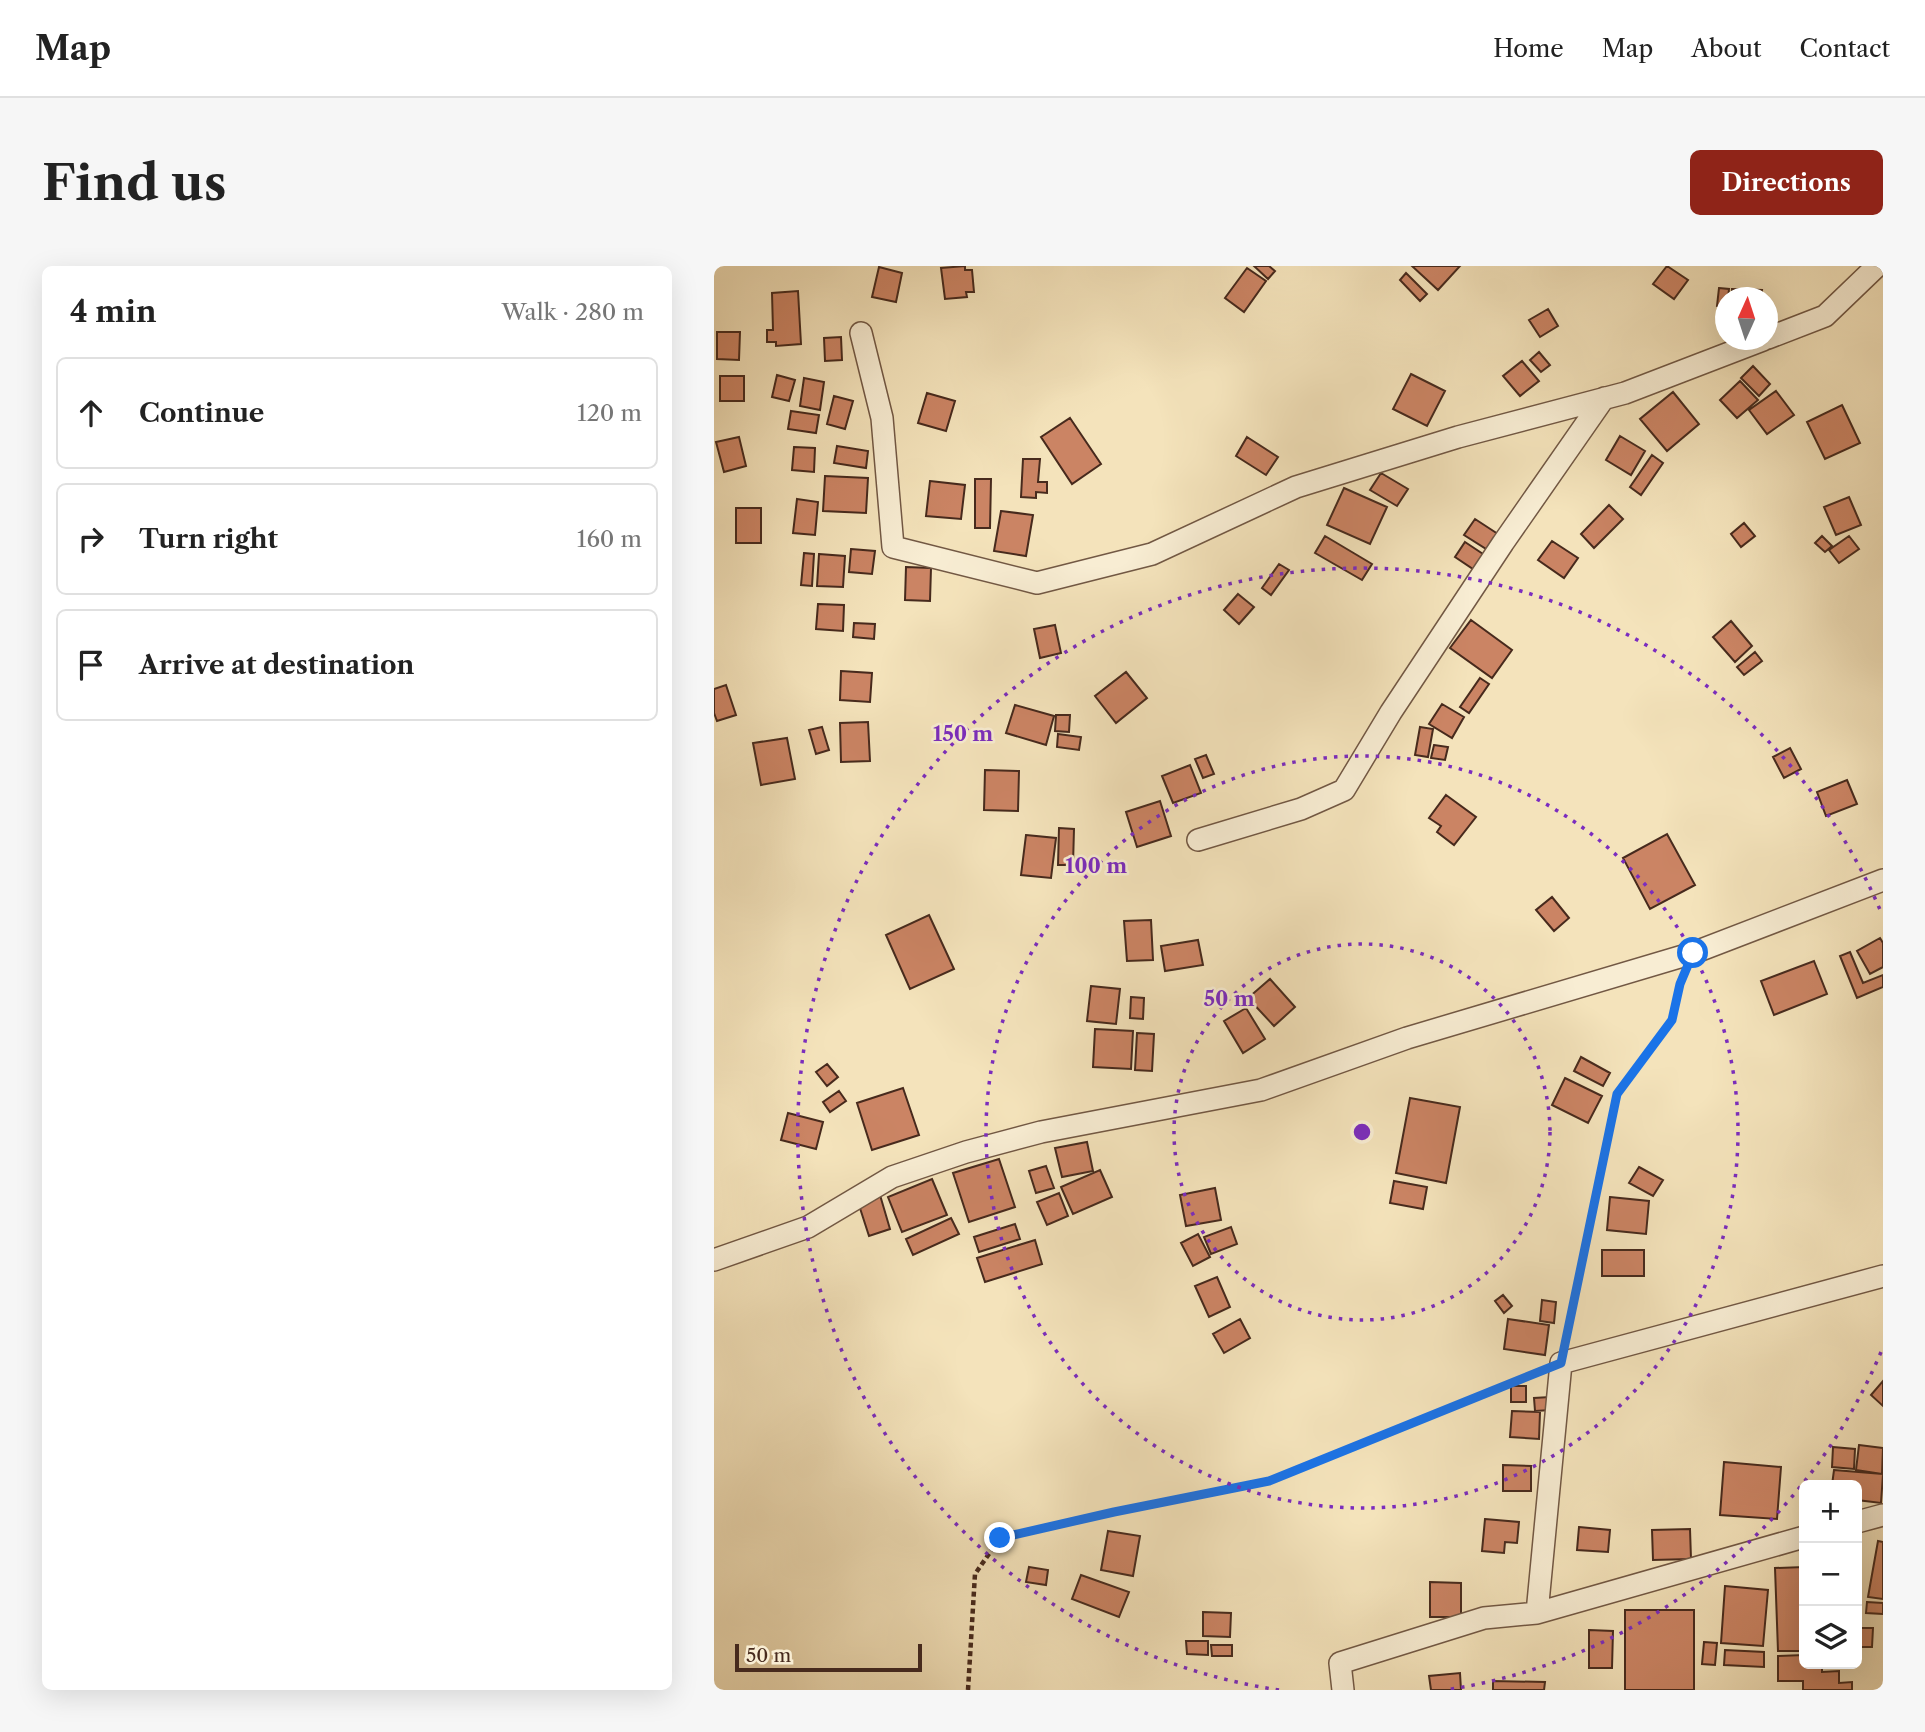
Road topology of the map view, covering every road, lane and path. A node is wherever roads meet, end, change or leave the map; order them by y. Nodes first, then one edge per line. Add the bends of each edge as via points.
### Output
1 (1877, 266) edge
2 (861, 333) dead end
3 (1778, 334) edge
4 (1736, 350) edge
5 (1604, 398) junction
6 (1198, 840) dead end
7 (1883, 880) edge
8 (1693, 953) junction
9 (714, 1260) edge
10 (1883, 1276) edge
11 (1561, 1363) junction
12 (1883, 1515) edge
13 (1862, 1521) edge
14 (1799, 1538) edge
15 (1537, 1613) junction
16 (968, 1690) edge
17 (1343, 1690) edge

1 - 3 street via 1825,316
2 - 5 street via 881,418 893,547 1037,583 1152,554 1296,487
4 - 5 street
5 - 6 street via 1495,554 1344,790 1301,810
7 - 8 street
8 - 9 street via 1407,1038 1261,1090 1041,1132 966,1152 892,1177 808,1227
8 - 11 path via 1672,1020 1617,1094
10 - 11 street
11 - 15 street
11 - 16 path via 1269,1481 1000,1538 975,1574
12 - 13 street
14 - 15 street
15 - 17 street via 1484,1618 1340,1663

